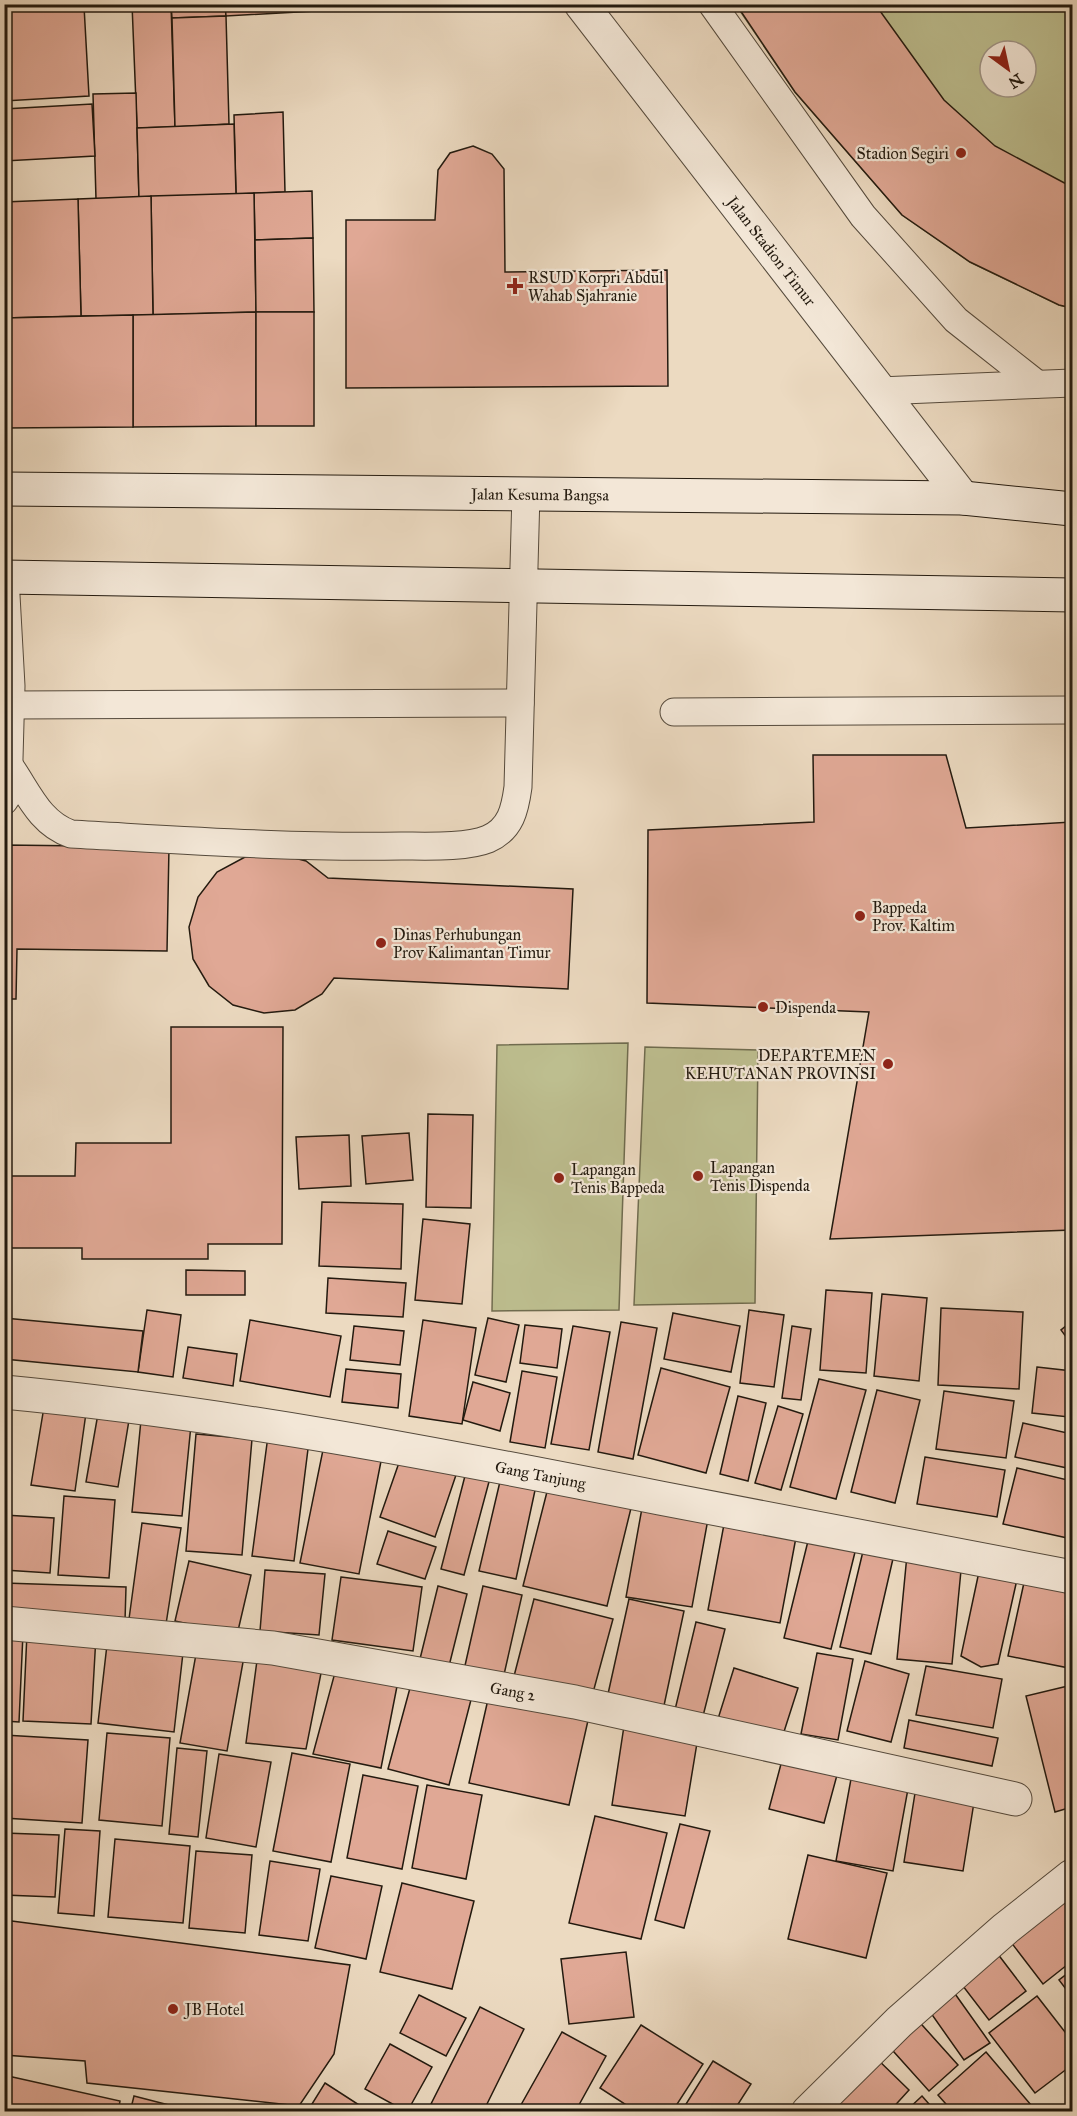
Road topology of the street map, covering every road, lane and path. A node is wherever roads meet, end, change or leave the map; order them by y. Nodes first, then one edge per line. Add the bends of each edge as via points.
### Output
1 (581, 4) edge
2 (712, 4) edge
3 (1072, 383) edge
4 (1037, 384) junction
5 (879, 391) junction
6 (4, 489) edge
7 (526, 493) junction
8 (963, 498) junction
9 (1072, 509) edge
10 (5, 578) edge
11 (522, 587) junction
12 (1072, 595) edge
13 (520, 703) junction
14 (10, 705) junction
15 (1072, 710) edge
16 (674, 712) dead end
17 (9, 765) junction
18 (4, 801) edge
19 (4, 1392) edge
20 (1072, 1577) edge
21 (4, 1623) edge
22 (1015, 1799) dead end
23 (1072, 1876) edge
24 (808, 2112) edge

1 - 5 street, Jalan Stadion Timur
2 - 4 lane via 863,216 956,320
3 - 4 lane
4 - 5 lane
5 - 8 street, Jalan Stadion Timur
6 - 7 street, Jalan Kesuma Bangsa
7 - 8 street, Jalan Kesuma Bangsa
7 - 11 lane
8 - 9 street, Jalan Kesuma Bangsa
10 - 11 street
10 - 14 lane
11 - 12 street
11 - 13 lane
13 - 14 lane
13 - 17 lane via 515,809 500,831 478,842 324,848 71,834 55,829 42,816
14 - 17 lane
15 - 16 lane
17 - 18 lane via 8,795
19 - 20 street, Gang Tanjung via 92,1400 305,1431
21 - 22 street, Gang 2 via 285,1650 575,1702
23 - 24 street via 899,2022

